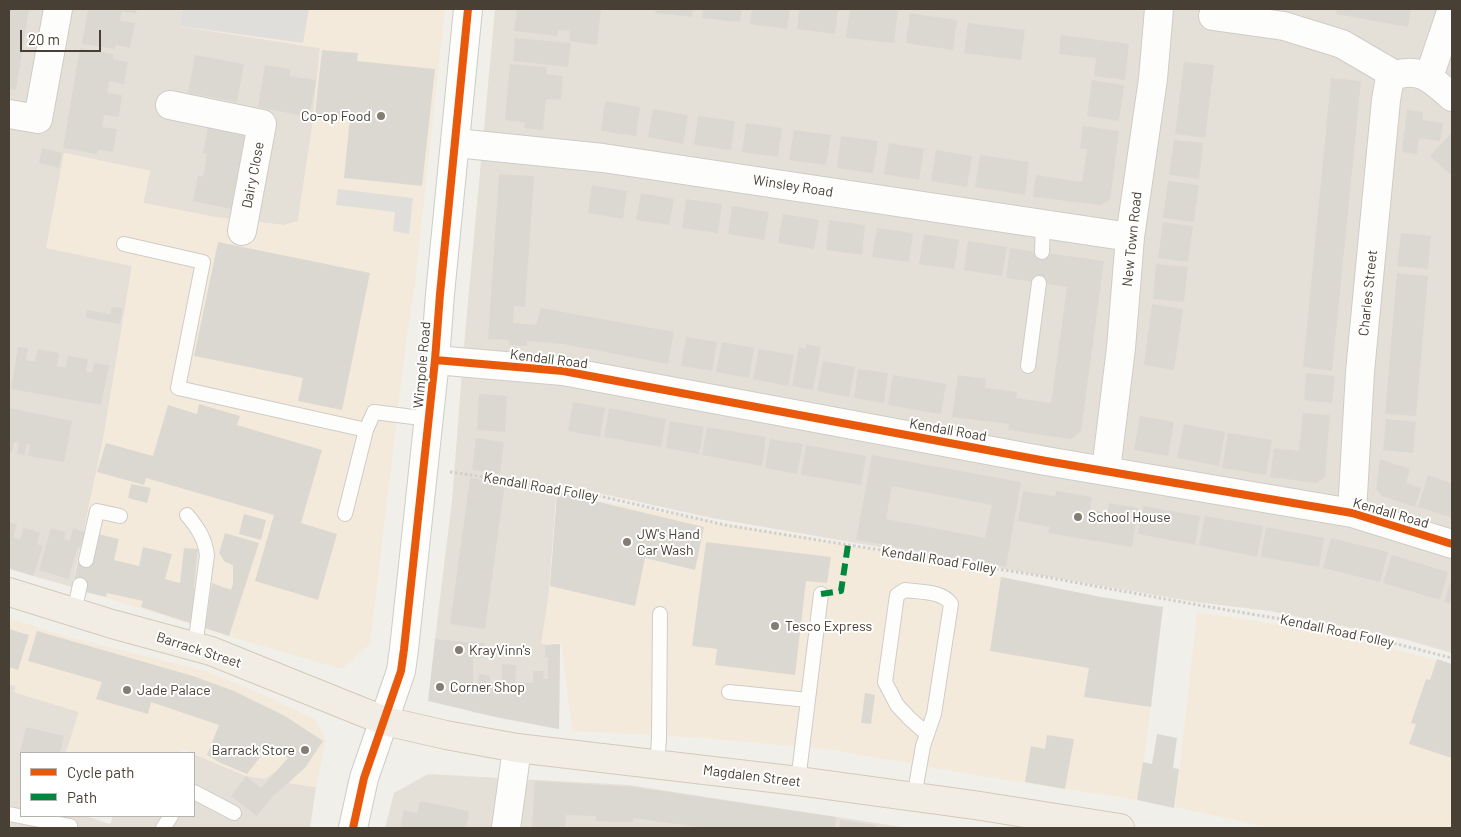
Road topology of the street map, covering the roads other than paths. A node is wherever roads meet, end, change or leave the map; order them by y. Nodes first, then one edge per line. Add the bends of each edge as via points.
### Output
1 (58, 9) edge
2 (468, 9) edge
3 (1160, 9) edge
4 (1452, 9) edge
5 (1213, 16) dead end
6 (1395, 74) junction
7 (1429, 76) junction
8 (1452, 97) edge
9 (170, 105) dead end
10 (9, 114) edge
11 (456, 143) junction
12 (1043, 224) junction
13 (242, 231) dead end
14 (1130, 237) junction
15 (124, 244) dead end
16 (1042, 252) dead end
17 (1039, 283) dead end
18 (435, 360) junction
19 (1028, 366) dead end
20 (429, 419) junction
21 (366, 430) junction
22 (1106, 470) junction
23 (1352, 513) junction
24 (345, 514) dead end
25 (120, 516) dead end
26 (188, 516) dead end
27 (1452, 544) edge
28 (86, 560) dead end
29 (80, 585) dead end
30 (9, 592) edge
31 (821, 594) dead end
32 (74, 612) junction
33 (660, 614) dead end
34 (195, 647) junction
35 (729, 692) dead end
36 (808, 700) junction
37 (385, 721) junction
38 (927, 734) junction
39 (517, 748) junction
40 (657, 764) junction
41 (798, 781) junction
42 (195, 793) edge
43 (914, 797) junction
44 (234, 813) dead end
45 (24, 817) edge
46 (170, 817) edge
47 (70, 828) edge
48 (163, 828) edge
49 (353, 828) edge
50 (506, 828) edge
51 (1120, 828) edge

1 - 10 street via 38,119
2 - 11 street, Wimpole Road
3 - 14 street, New Town Road
4 - 7 street
5 - 6 street via 1284,26 1342,44
6 - 7 street via 1407,71
6 - 23 street, Charles Street via 1389,83 1386,100 1360,372
7 - 8 street
9 - 13 street, Dairy Close via 262,124
11 - 12 street, Winsley Road via 603,158
11 - 18 street, Wimpole Road
12 - 14 street, Winsley Road
12 - 16 lane
14 - 22 street, New Town Road
15 - 21 lane via 204,262 178,388
17 - 19 lane
18 - 20 street, Wimpole Road
18 - 22 street, Kendall Road via 564,371
20 - 21 lane via 374,412
20 - 37 street, Wimpole Road via 401,671
21 - 24 lane
22 - 23 street, Kendall Road
23 - 27 street, Kendall Road
25 - 28 lane via 97,511
26 - 34 lane via 199,529 207,555
29 - 32 lane
30 - 32 main road, Barrack Street
31 - 36 lane
32 - 34 main road, Barrack Street
33 - 40 lane
34 - 37 main road, Barrack Street
35 - 36 lane
36 - 41 lane
37 - 39 main road, Magdalen Street
37 - 49 street, Wimpole Road via 364,778
38 - 38 lane via 934,714 951,604 942,596 905,590 897,595 885,682 897,705
38 - 43 lane
39 - 40 main road, Magdalen Street
39 - 50 street
40 - 41 main road, Magdalen Street
41 - 43 main road, Magdalen Street
42 - 44 lane
43 - 51 main road, Magdalen Street
45 - 47 lane
46 - 48 lane

